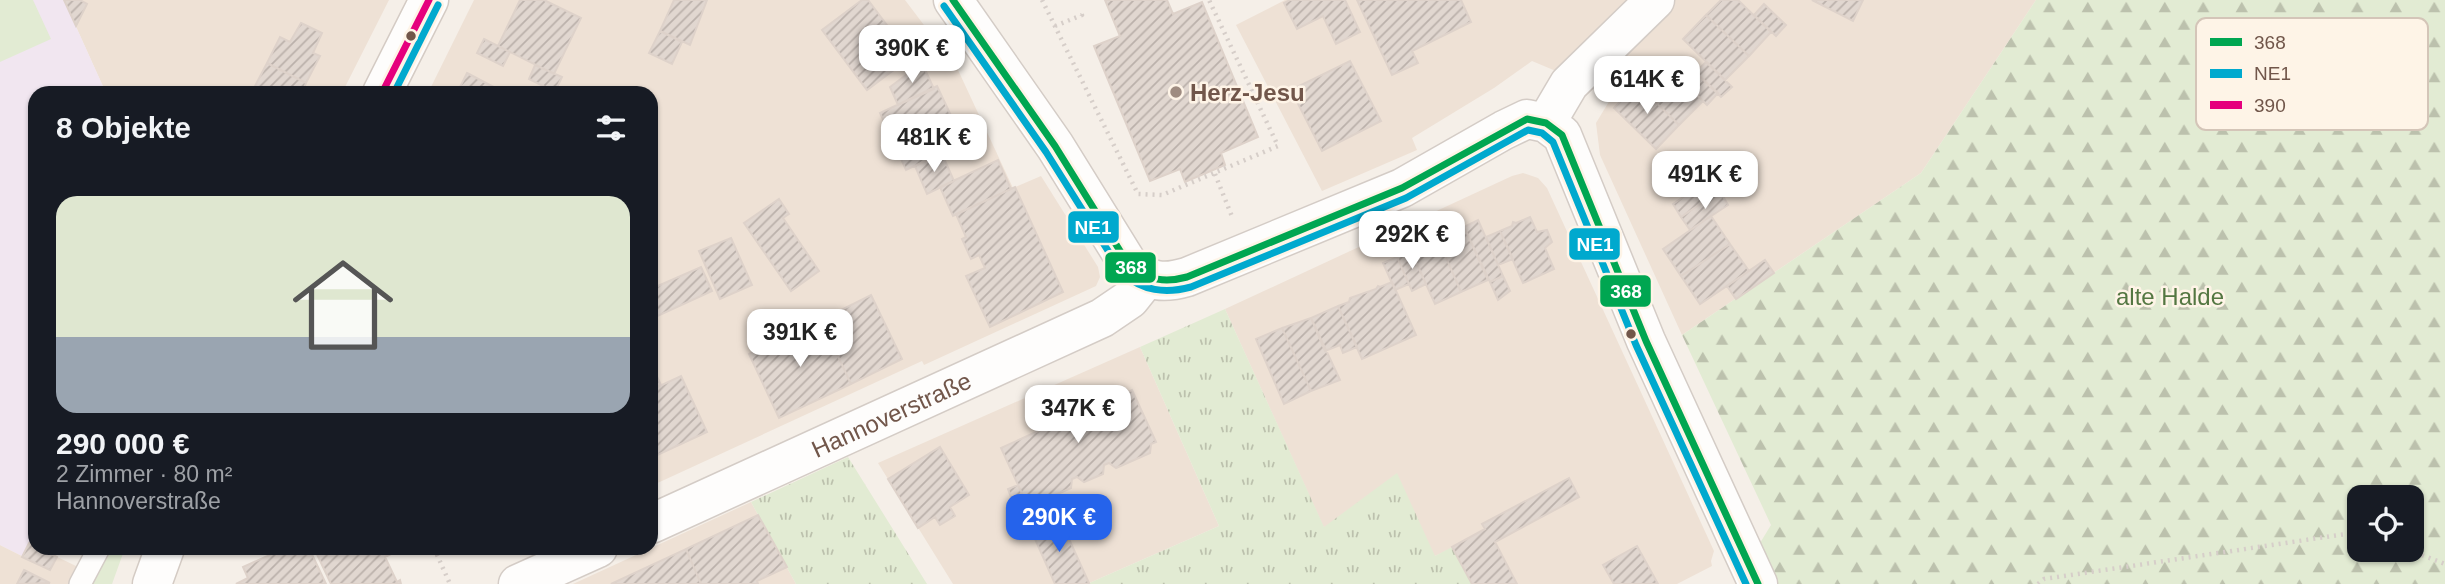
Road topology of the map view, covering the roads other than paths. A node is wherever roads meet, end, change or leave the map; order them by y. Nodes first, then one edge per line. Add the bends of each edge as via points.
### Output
1 (429, 0) edge
2 (953, 0) edge
3 (1655, 0) edge
4 (386, 86) edge
5 (1546, 123) junction
6 (1146, 279) junction
7 (658, 521) edge
8 (95, 555) edge
9 (162, 555) edge
10 (557, 556) edge
11 (80, 584) edge
12 (152, 584) edge
13 (518, 584) edge
14 (1758, 584) edge

1 - 4 street
2 - 6 street via 1055,146 1130,267
3 - 5 street via 1569,84
5 - 6 street via 1527,119 1402,188 1187,277 1170,282
5 - 14 street via 1562,135 1646,341
6 - 7 street, Hannoverstraße via 1130,299 1102,318
8 - 11 lane
9 - 12 street
10 - 13 street

